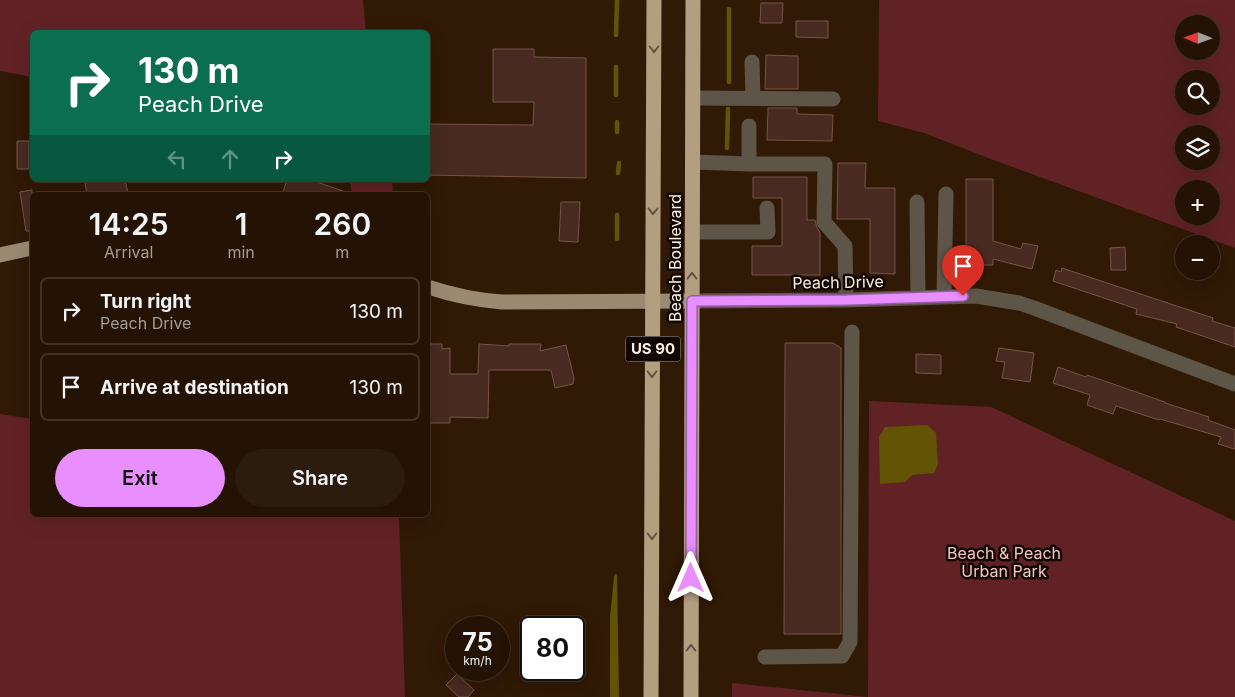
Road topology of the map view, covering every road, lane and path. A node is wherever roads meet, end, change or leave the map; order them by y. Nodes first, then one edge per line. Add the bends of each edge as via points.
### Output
1 (654, 0) edge
2 (694, 0) edge
3 (752, 62) dead end
4 (693, 98) junction
5 (753, 98) junction
6 (833, 100) dead end
7 (749, 126) dead end
8 (693, 162) junction
9 (749, 164) junction
10 (946, 194) dead end
11 (917, 202) dead end
12 (767, 208) dead end
13 (693, 232) junction
14 (30, 248) edge
15 (0, 255) edge
16 (430, 291) edge
17 (944, 297) junction
18 (918, 298) junction
19 (846, 300) junction
20 (692, 301) junction
21 (653, 302) junction
22 (852, 332) dead end
23 (1235, 384) edge
24 (765, 657) dead end
25 (651, 697) edge
26 (691, 697) edge

1 -> 21 highway, US 90
2 - 4 highway, Beach Boulevard / US 90
3 - 5 street
4 - 5 street
4 - 8 highway, Beach Boulevard / US 90
5 - 6 street
7 - 9 street
8 - 9 street
8 - 13 highway, Beach Boulevard / US 90
9 - 19 street via 825,164 824,222 845,246
10 - 17 street
11 - 18 street
12 - 13 street via 768,232
20 -> 13 highway, Beach Boulevard / US 90
14 - 15 main road
16 - 21 main road, Peach Drive via 502,302
17 - 18 street, Peach Drive
17 - 23 street, Peach Drive via 976,296 1019,303
18 - 19 street, Peach Drive
19 - 20 street, Peach Drive
20 - 21 main road, Peach Drive
26 -> 20 highway, Beach Boulevard / US 90
21 -> 25 highway, US 90
22 - 24 street via 850,642 842,656

